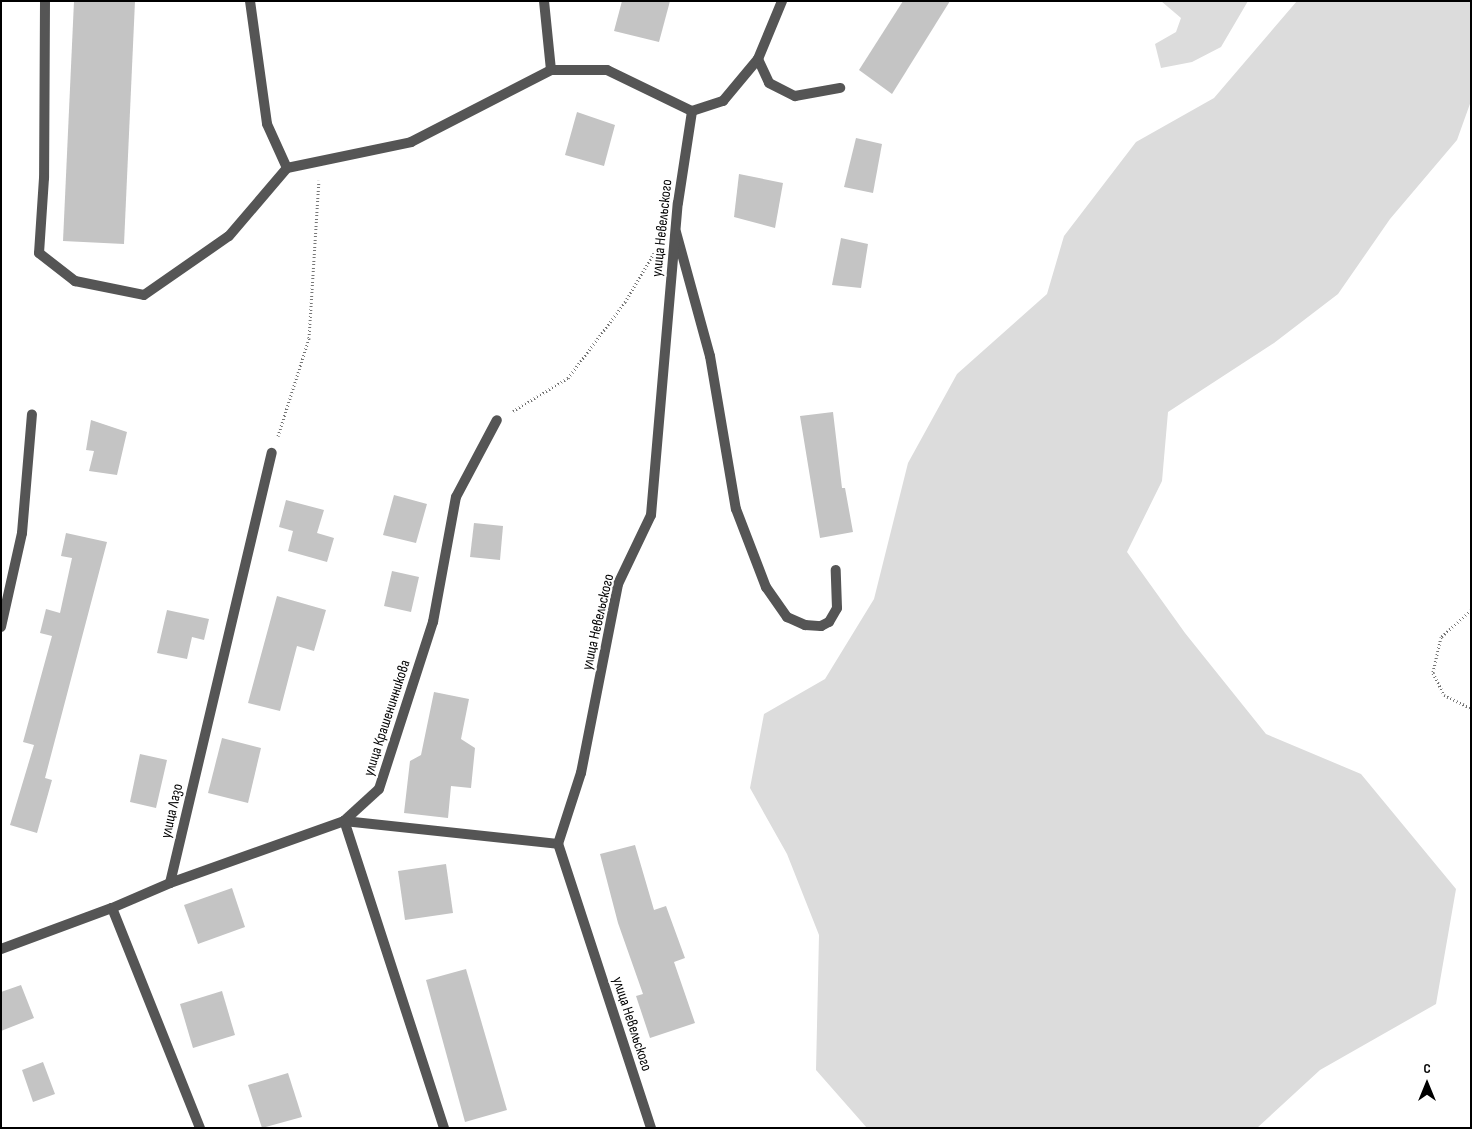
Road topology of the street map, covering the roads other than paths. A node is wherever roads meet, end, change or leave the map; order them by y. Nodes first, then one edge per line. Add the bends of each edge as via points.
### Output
1 (45, 1) edge
2 (250, 1) edge
3 (544, 1) edge
4 (782, 1) edge
5 (758, 59) junction
6 (551, 70) junction
7 (840, 88) dead end
8 (692, 111) junction
9 (287, 168) junction
10 (676, 232) junction
11 (32, 414) dead end
12 (497, 420) road end
13 (272, 454) road end
14 (836, 570) dead end
15 (1, 627) edge
16 (344, 822) junction
17 (558, 844) junction
18 (170, 883) junction
19 (112, 908) junction
20 (1, 948) edge
21 (200, 1128) edge
22 (444, 1128) edge
23 (651, 1128) edge

1 - 9 street via 44,178 39,253 74,282 144,295 229,236
2 - 9 street via 267,124
3 - 6 street
4 - 5 street
5 - 7 street via 769,83 795,96
5 - 8 street via 723,101
6 - 8 street via 607,70
6 - 9 street via 411,142
8 - 10 street, улица Невельского
10 - 14 street via 710,356 736,509 766,587 790,620 821,626 830,621 836,608
10 - 17 street, улица Невельского via 651,515 618,584 582,773
11 - 15 street via 22,533
12 - 16 street, улица Крашенинникова via 456,497 433,622 379,789
13 - 18 street, улица Лазо
16 - 17 street
16 - 18 street
16 - 22 street
17 - 23 street, улица Невельского
18 - 19 street
19 - 20 street
19 - 21 street

